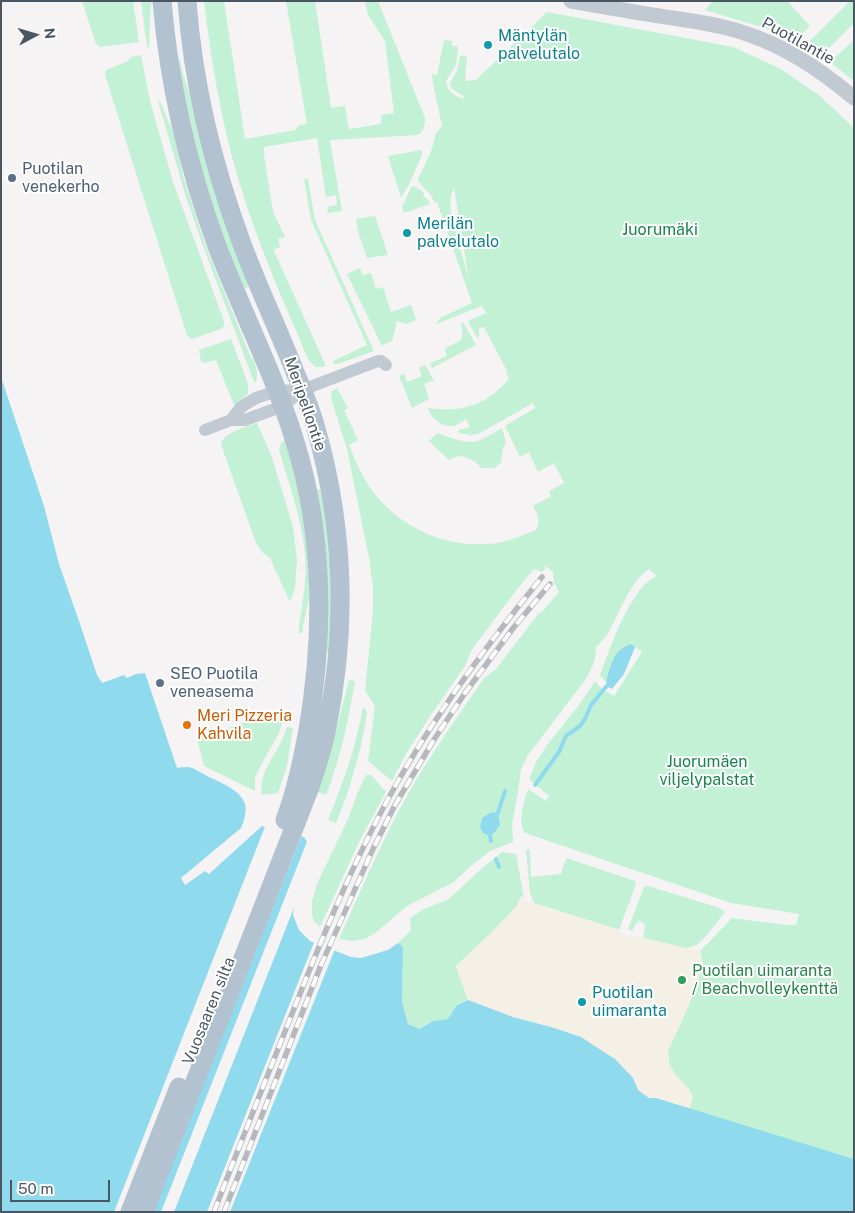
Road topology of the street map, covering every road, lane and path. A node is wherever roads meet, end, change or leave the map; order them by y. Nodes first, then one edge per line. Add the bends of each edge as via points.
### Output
1 (162, 1) edge
2 (187, 1) edge
3 (571, 1) edge
4 (854, 98) edge
5 (382, 363) dead end
6 (302, 390) junction
7 (280, 398) junction
8 (205, 430) dead end
9 (294, 813) junction
10 (130, 1212) edge
11 (144, 1212) edge

1 - 7 main road, Meripellontie via 173,85 195,177 217,246
2 - 6 main road, Meripellontie via 196,77 225,195
3 - 4 street, Puotilantie via 747,34 804,60
5 - 6 street
6 - 7 street
6 - 9 main road, Meripellontie via 331,488 341,609 327,727 310,787
7 - 8 street via 245,420 231,420
7 - 9 main road, Meripellontie via 308,491 318,570 316,662
9 - 10 main road, Vuosaaren silta
9 - 11 main road, Vuosaaren silta

